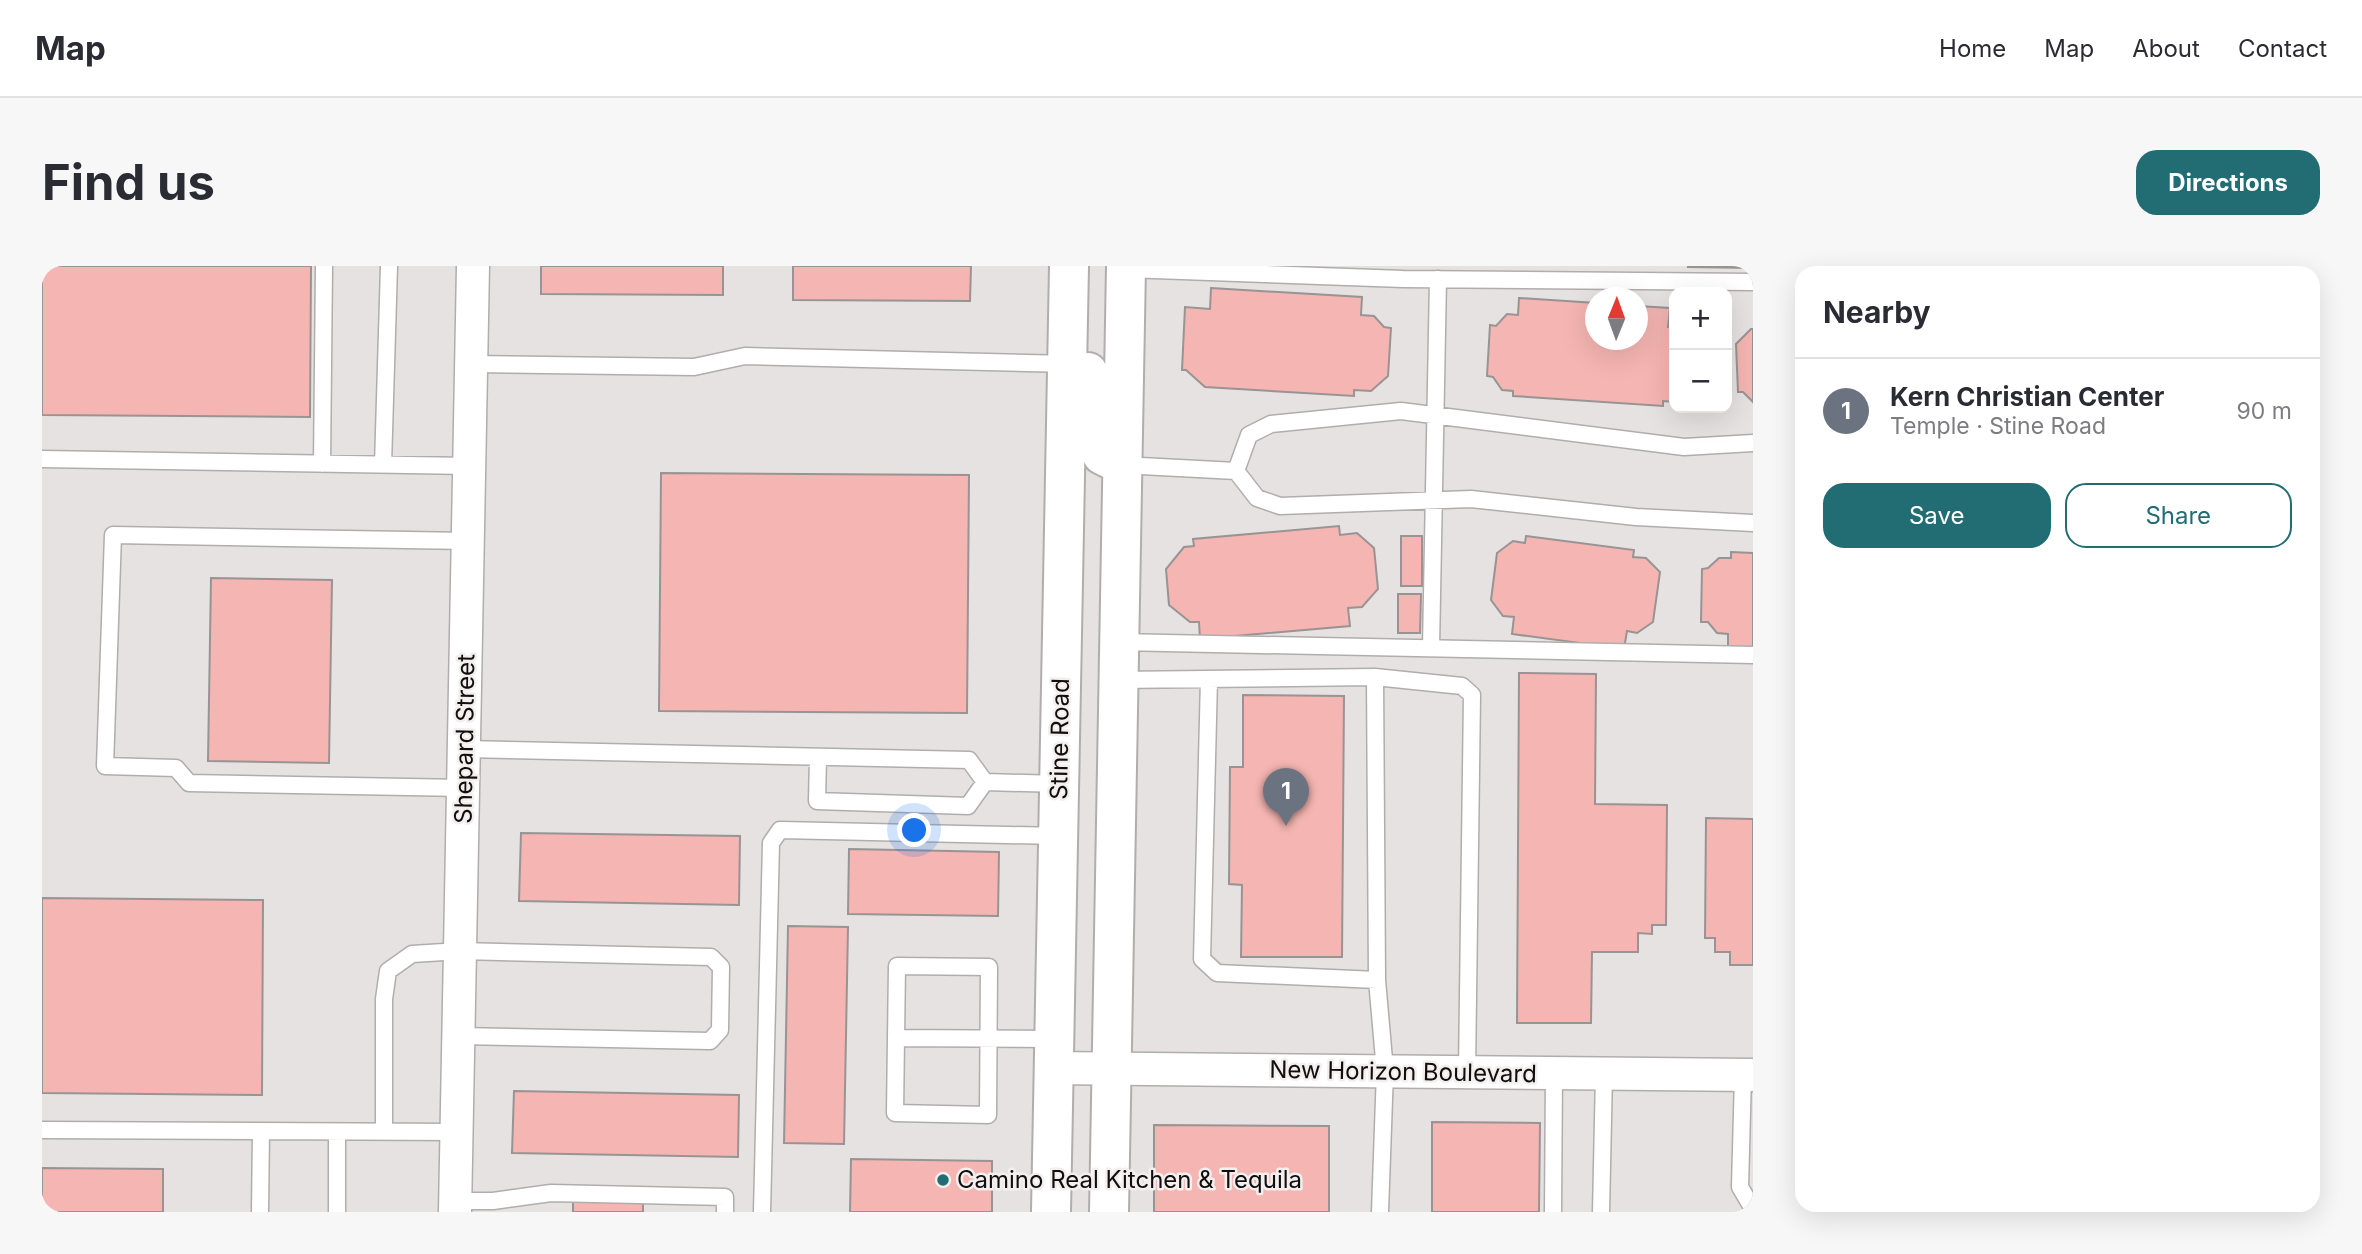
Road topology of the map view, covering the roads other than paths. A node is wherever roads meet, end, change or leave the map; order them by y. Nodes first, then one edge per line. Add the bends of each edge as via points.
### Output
1 (324, 266) edge
2 (389, 266) edge
3 (473, 266) edge
4 (1069, 266) edge
5 (1075, 266) edge
6 (1126, 267) edge
7 (1438, 279) junction
8 (1753, 282) edge
9 (471, 364) junction
10 (1077, 364) junction
11 (1434, 415) junction
12 (1753, 443) edge
13 (42, 459) edge
14 (322, 464) junction
15 (383, 465) junction
16 (1122, 466) junction
17 (470, 467) junction
18 (1067, 470) junction
19 (1236, 471) junction
20 (1433, 499) junction
21 (1753, 523) edge
22 (468, 541) junction
23 (1119, 642) junction
24 (1431, 648) junction
25 (1753, 655) edge
26 (1375, 677) junction
27 (1209, 679) junction
28 (1118, 680) junction
29 (465, 749) junction
30 (818, 757) junction
31 (985, 782) junction
32 (1059, 784) junction
33 (464, 788) junction
34 (1058, 836) junction
35 (460, 951) junction
36 (1377, 980) junction
37 (459, 1036) junction
38 (896, 1038) junction
39 (989, 1039) junction
40 (1053, 1053) junction
41 (1110, 1069) junction
42 (1385, 1071) junction
43 (1466, 1072) junction
44 (1554, 1073) junction
45 (1604, 1073) junction
46 (1748, 1075) edge
47 (42, 1130) edge
48 (261, 1131) junction
49 (384, 1132) junction
50 (457, 1132) junction
51 (337, 1133) junction
52 (456, 1206) edge
53 (1753, 1209) edge
54 (260, 1212) edge
55 (337, 1212) edge
56 (725, 1212) edge
57 (762, 1212) edge
58 (1051, 1212) edge
59 (1109, 1212) edge
60 (1380, 1212) edge
61 (1553, 1212) edge
62 (1601, 1212) edge

1 - 14 lane
2 - 15 lane
3 - 9 street, Shepard Street
4 - 10 main road, Stine Road
5 - 10 main road
6 - 7 lane
6 - 16 main road
7 - 8 lane
7 - 11 lane
9 - 10 lane via 694,367 745,356
9 - 17 street, Shepard Street
10 - 16 main road via 1102,455
10 - 18 main road, Stine Road
11 - 12 lane via 1684,447
11 - 19 lane via 1401,411 1271,424 1249,435
11 - 20 lane
13 - 14 lane
14 - 15 lane
15 - 17 lane
16 - 19 lane
16 - 23 main road
17 - 22 street, Shepard Street
18 - 28 main road via 1088,521 1089,665
18 - 32 main road, Stine Road
19 - 20 lane via 1257,498 1280,506
20 - 21 lane
20 - 24 lane
22 - 29 street, Shepard Street
22 - 33 lane via 113,535 105,766 176,768 189,783
23 - 24 lane
23 - 28 main road
24 - 25 lane
26 - 27 lane
26 - 36 lane
26 - 43 lane via 1462,686 1472,695
27 - 28 lane
27 - 36 lane via 1202,960 1217,973
28 - 41 main road
29 - 30 lane
29 - 33 street, Shepard Street
30 - 31 lane via 969,760
30 - 31 lane via 817,801 968,806
31 - 32 lane
32 - 34 main road, Stine Road
33 - 35 street, Shepard Street
34 - 40 main road, Stine Road
34 - 57 lane via 780,830 771,843
35 - 37 street, Shepard Street
35 - 37 lane via 711,957 721,967 721,980 720,1030 710,1041
35 - 49 lane via 412,954 388,971
36 - 42 lane
37 - 50 street, Shepard Street
38 - 39 lane
38 - 39 lane via 897,966 989,967
38 - 39 lane via 895,1113 988,1115
39 - 40 lane
40 - 41 street, New Horizon Boulevard
40 - 58 main road, Stine Road
41 - 42 street, New Horizon Boulevard
41 - 59 main road
42 - 43 street, New Horizon Boulevard
42 - 60 lane
43 - 44 street, New Horizon Boulevard
44 - 45 street, New Horizon Boulevard
44 - 61 lane
45 - 46 street, New Horizon Boulevard
45 - 62 lane
46 - 53 lane via 1740,1187
47 - 48 lane
48 - 51 lane
48 - 54 lane
49 - 50 lane
49 - 51 lane
50 - 52 street, Shepard Street
51 - 55 lane
52 - 56 lane via 551,1193 725,1198

